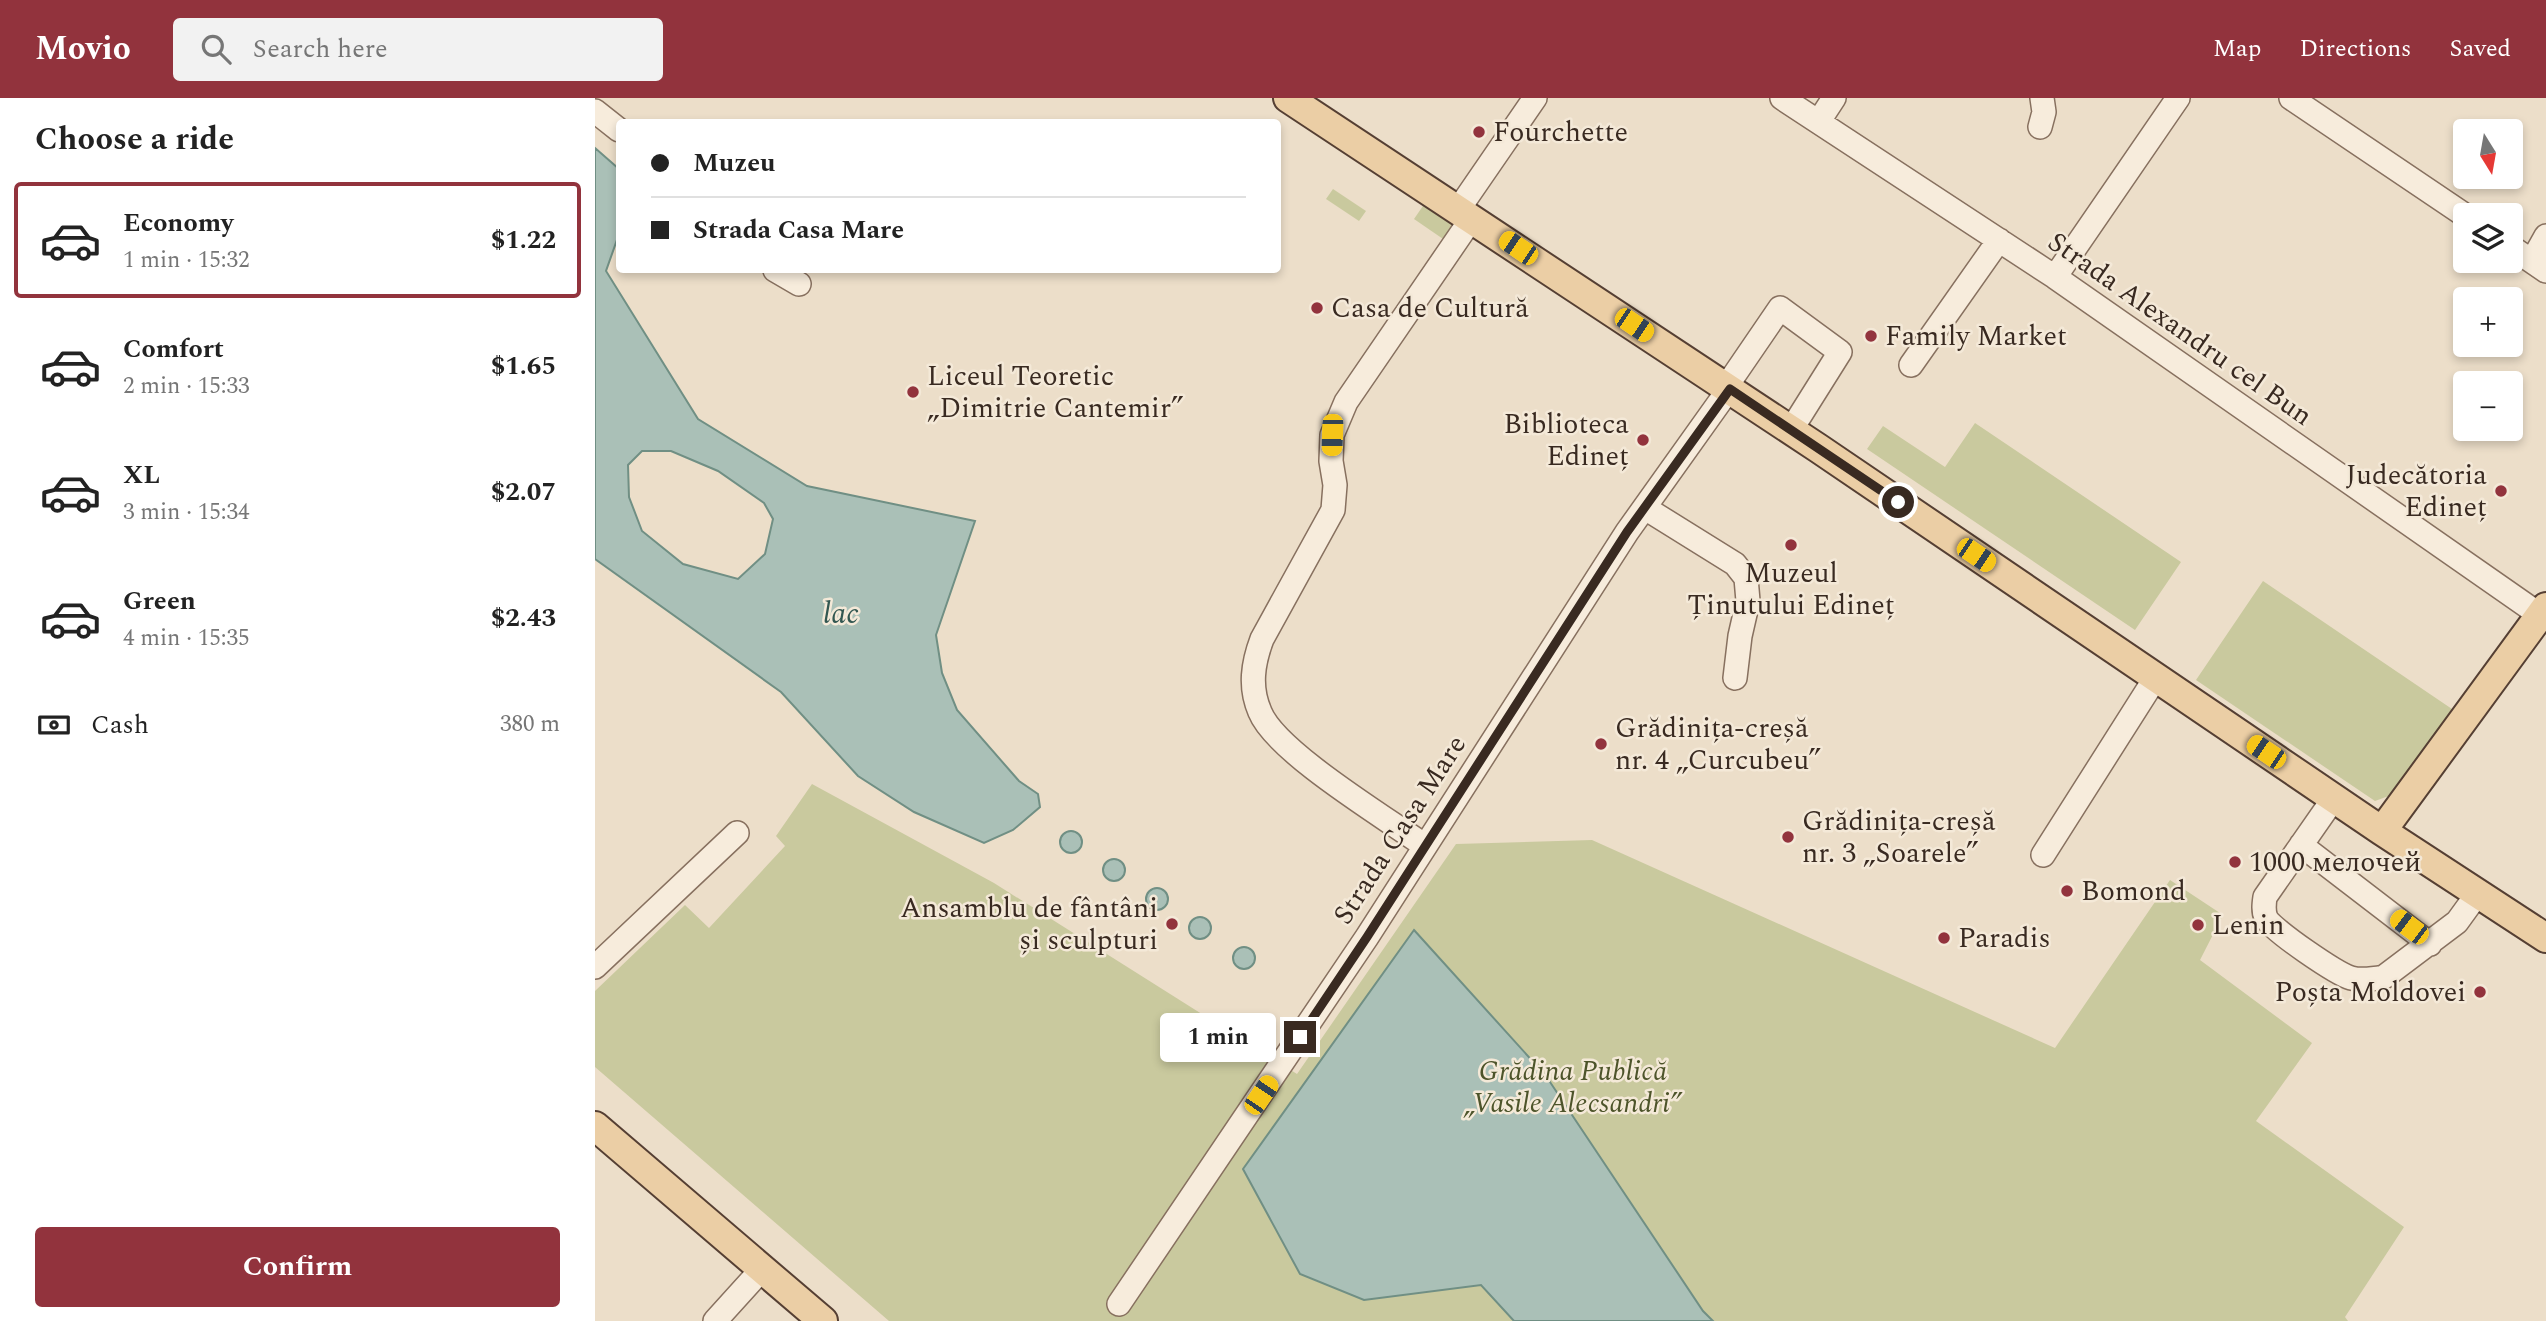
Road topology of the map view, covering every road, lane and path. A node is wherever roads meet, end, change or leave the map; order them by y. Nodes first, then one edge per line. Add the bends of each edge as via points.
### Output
1 (1288, 98) edge
2 (1535, 98) edge
3 (1782, 98) edge
4 (1834, 98) edge
5 (2042, 98) edge
6 (2178, 98) edge
7 (2291, 98) edge
8 (595, 111) edge
9 (1819, 121) junction
10 (2040, 127) dead end
11 (616, 128) edge
12 (2453, 207) edge
13 (1465, 214) junction
14 (2546, 236) edge
15 (1999, 240) junction
16 (2523, 255) edge
17 (2539, 266) edge
18 (780, 273) edge
19 (2055, 277) junction
20 (799, 284) dead end
21 (1910, 365) dead end
22 (1728, 388) junction
23 (1791, 430) junction
24 (1645, 508) junction
25 (2543, 611) edge
26 (2156, 677) junction
27 (1735, 678) dead end
28 (2334, 798) junction
29 (2382, 831) junction
30 (737, 833) dead end
31 (2301, 845) junction
32 (1425, 846) junction
33 (2043, 855) dead end
34 (2478, 893) junction
35 (2546, 938) edge
36 (2430, 944) junction
37 (595, 967) edge
38 (595, 1126) edge
39 (762, 1269) junction
40 (1119, 1304) dead end
41 (715, 1321) edge
42 (823, 1321) edge

1 - 13 main road
2 - 13 street
3 - 9 street, Strada Alexandru cel Bun
4 - 9 street
5 - 10 street via 2045,112
6 - 19 street
7 - 12 street
8 - 11 street
9 - 15 street, Strada Alexandru cel Bun
13 - 22 main road
13 - 32 street via 1337,419 1332,435 1333,510 1262,639 1254,662 1253,686 1270,730
14 - 17 street
15 - 19 street, Strada Alexandru cel Bun
15 - 21 street
16 - 17 street
18 - 20 street
19 - 25 street, Strada Alexandru cel Bun
22 - 23 main road
22 - 23 street, Strada Casa Mare via 1780,308 1840,352
22 - 24 street, Strada Casa Mare
23 - 26 main road
24 - 27 street via 1735,564 1746,578 1748,601
24 - 32 street, Strada Casa Mare
25 - 29 main road
26 - 28 main road
26 - 33 street
28 - 29 main road
28 - 31 street
29 - 34 main road
30 - 37 street
31 - 36 street
31 - 36 street via 2265,897 2267,921 2336,972 2354,979 2384,977
32 - 40 street, Strada Casa Mare
34 - 35 main road
34 - 36 street via 2457,922
38 - 39 main road
39 - 41 street
39 - 42 main road

